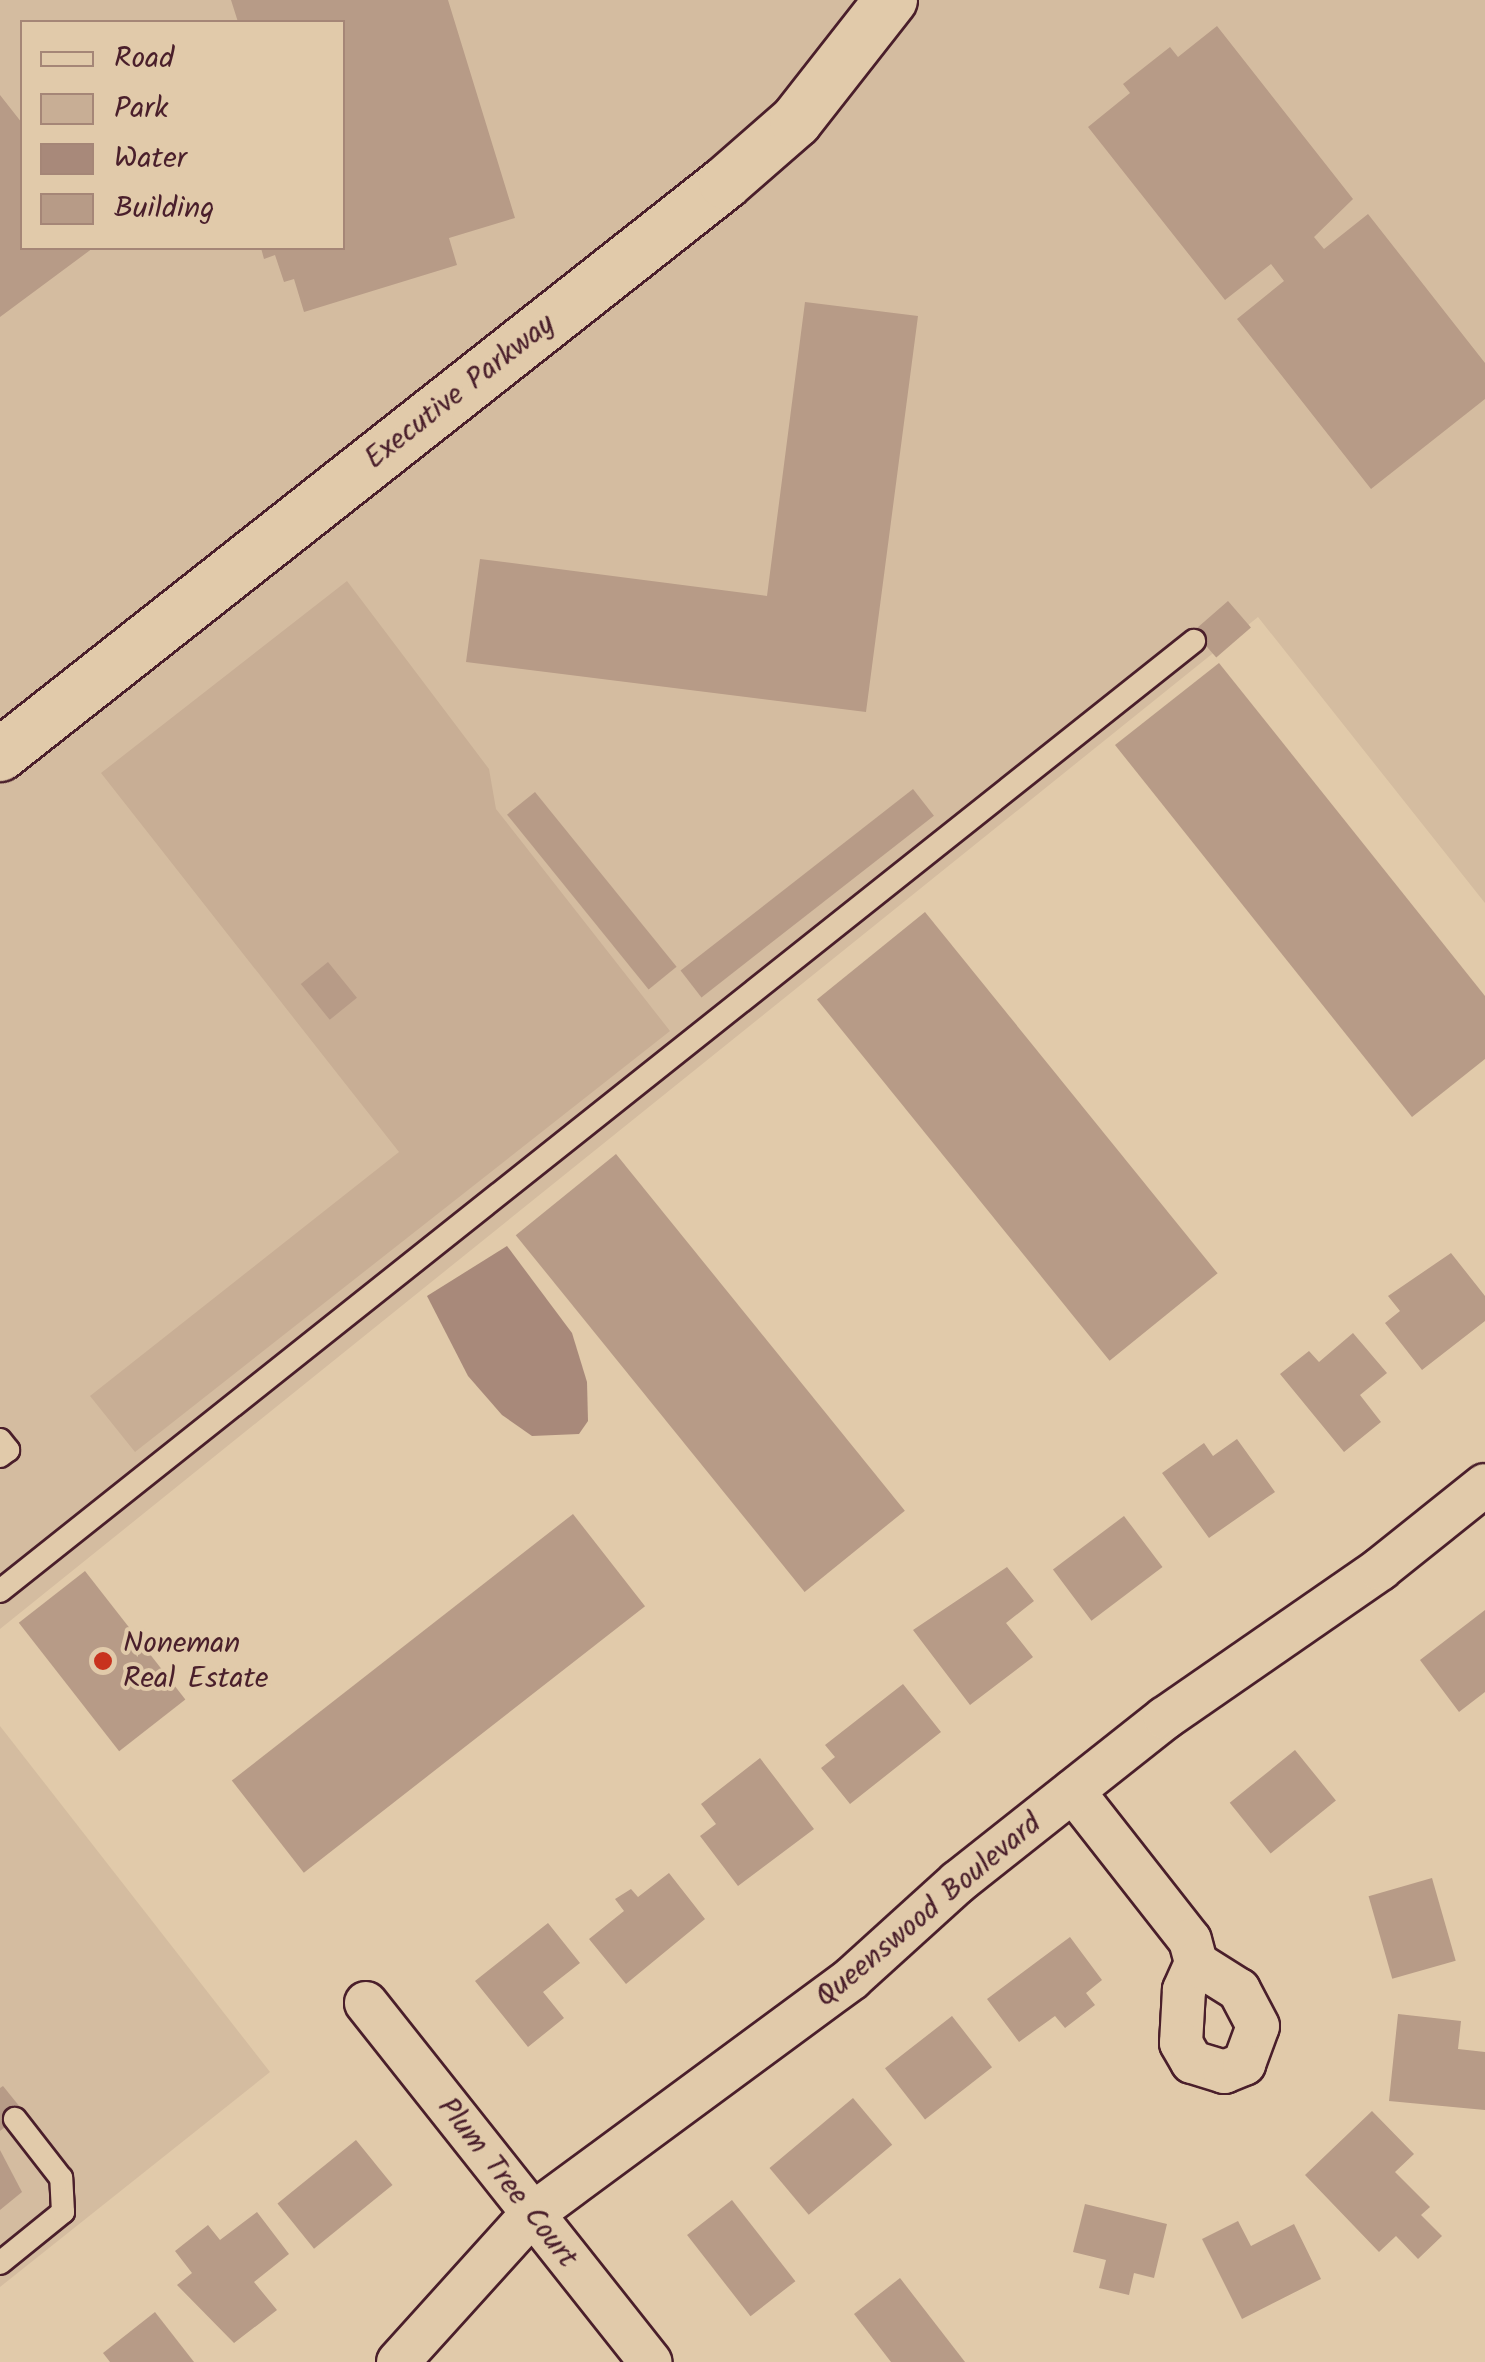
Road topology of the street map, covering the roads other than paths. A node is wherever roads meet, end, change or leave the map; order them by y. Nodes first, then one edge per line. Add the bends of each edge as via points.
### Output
1 (892, 0) edge
2 (1194, 641) dead end
3 (0, 756) edge
4 (0, 1440) edge
5 (0, 1456) edge
6 (1485, 1486) edge
7 (0, 1590) edge
8 (1073, 1791) junction
9 (1196, 1962) dead end
10 (366, 2003) dead end
11 (15, 2119) dead end
12 (531, 2215) junction
13 (0, 2263) edge
14 (398, 2362) edge
15 (651, 2362) edge

1 - 3 street, Executive Parkway via 796,121 726,183
2 - 7 lane
4 - 5 lane via 8,1450
6 - 8 street, Queenswood Boulevard
8 - 9 street via 1190,1940
8 - 12 street, Queenswood Boulevard via 852,1978
10 - 12 street, Plum Tree Court
11 - 13 lane via 60,2178 63,2212
12 - 14 street, Queenswood Boulevard
12 - 15 street, Plum Tree Court

